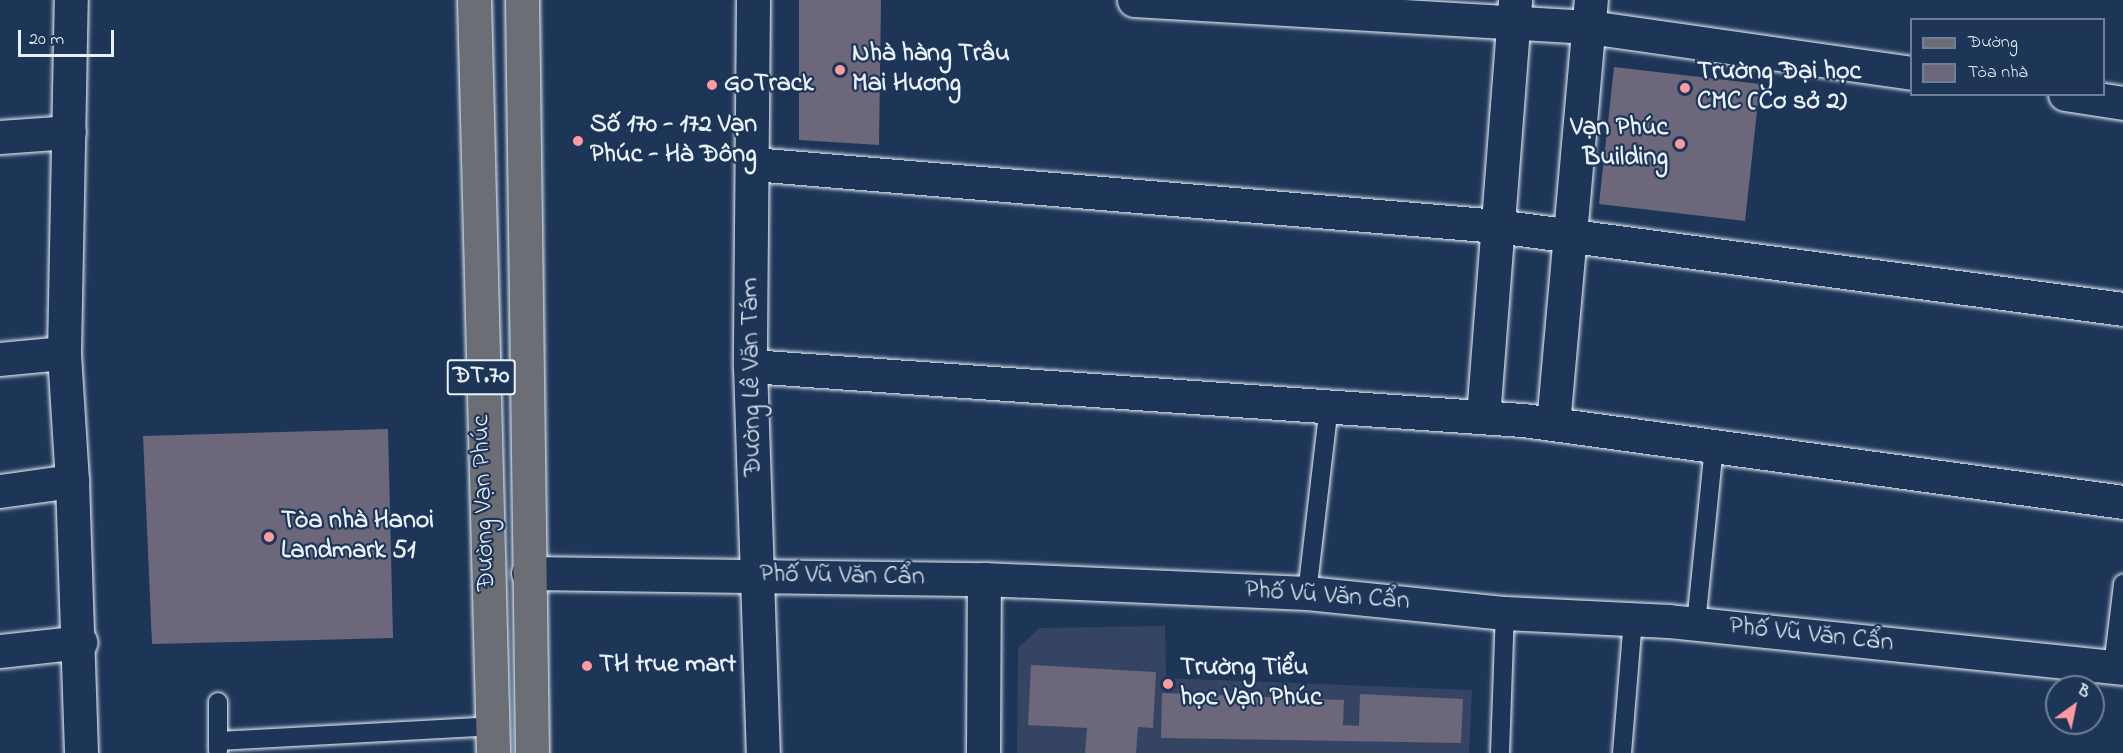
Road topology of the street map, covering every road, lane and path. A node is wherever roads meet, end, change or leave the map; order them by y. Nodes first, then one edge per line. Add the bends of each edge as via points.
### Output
1 (71, 0) edge
2 (474, 0) edge
3 (522, 0) edge
4 (753, 0) edge
5 (1134, 0) edge
6 (1514, 10) edge
7 (1590, 13) edge
8 (1910, 73) edge
9 (2078, 96) edge
10 (2123, 103) edge
11 (69, 132) junction
12 (0, 137) edge
13 (753, 164) junction
14 (1497, 226) junction
15 (1570, 234) junction
16 (526, 236) junction
17 (478, 237) junction
18 (2123, 309) edge
19 (64, 353) junction
20 (0, 359) edge
21 (750, 366) junction
22 (1329, 406) junction
23 (1482, 417) junction
24 (1553, 424) junction
25 (1714, 446) junction
26 (72, 481) junction
27 (0, 491) edge
28 (2123, 502) edge
29 (528, 573) junction
30 (759, 576) junction
31 (984, 579) junction
32 (2123, 584) edge
33 (1307, 593) junction
34 (1505, 613) junction
35 (1633, 620) junction
36 (1696, 624) junction
37 (81, 642) junction
38 (0, 651) edge
39 (2118, 668) edge
40 (218, 702) dead end
41 (493, 740) edge
42 (218, 747) edge
43 (81, 753) edge
44 (532, 753) edge
45 (763, 753) edge
46 (983, 753) edge
47 (1500, 753) edge
48 (1622, 753) edge

1 - 11 street
2 - 17 main road, Đường Vạn Phúc / ĐT.70
3 - 16 main road, Đường Vạn Phúc / ĐT.70
4 - 13 street, Đường Lê Văn Tám
5 - 6 street
6 - 7 street
6 - 14 street
7 - 8 street
7 - 15 street
9 - 10 street
11 - 12 street
11 - 19 street
13 - 14 street
13 - 21 street, Đường Lê Văn Tám
14 - 15 street
14 - 23 street
15 - 18 street
15 - 24 street
16 - 17 main road
16 - 29 main road, Đường Vạn Phúc / ĐT.70
17 - 41 main road, Đường Vạn Phúc / ĐT.70
19 - 20 street
19 - 26 street
21 - 22 street
21 - 30 street, Đường Lê Văn Tám
22 - 23 street
22 - 33 lane
23 - 24 street
24 - 25 street
25 - 28 street
25 - 36 lane
26 - 27 street
26 - 37 street
29 - 30 street, Phố Vũ Văn Cẩn
29 - 44 main road, Đường Vạn Phúc / ĐT.70
30 - 31 street, Phố Vũ Văn Cẩn
30 - 45 street, Đường Lê Văn Tám
31 - 33 street, Phố Vũ Văn Cẩn
31 - 46 street
32 - 39 lane
33 - 34 street, Phố Vũ Văn Cẩn
34 - 35 street, Phố Vũ Văn Cẩn
34 - 47 lane
35 - 36 street, Phố Vũ Văn Cẩn
35 - 48 lane
36 - 39 street, Phố Vũ Văn Cẩn
37 - 38 street
37 - 43 street
40 - 42 lane
41 - 42 lane

